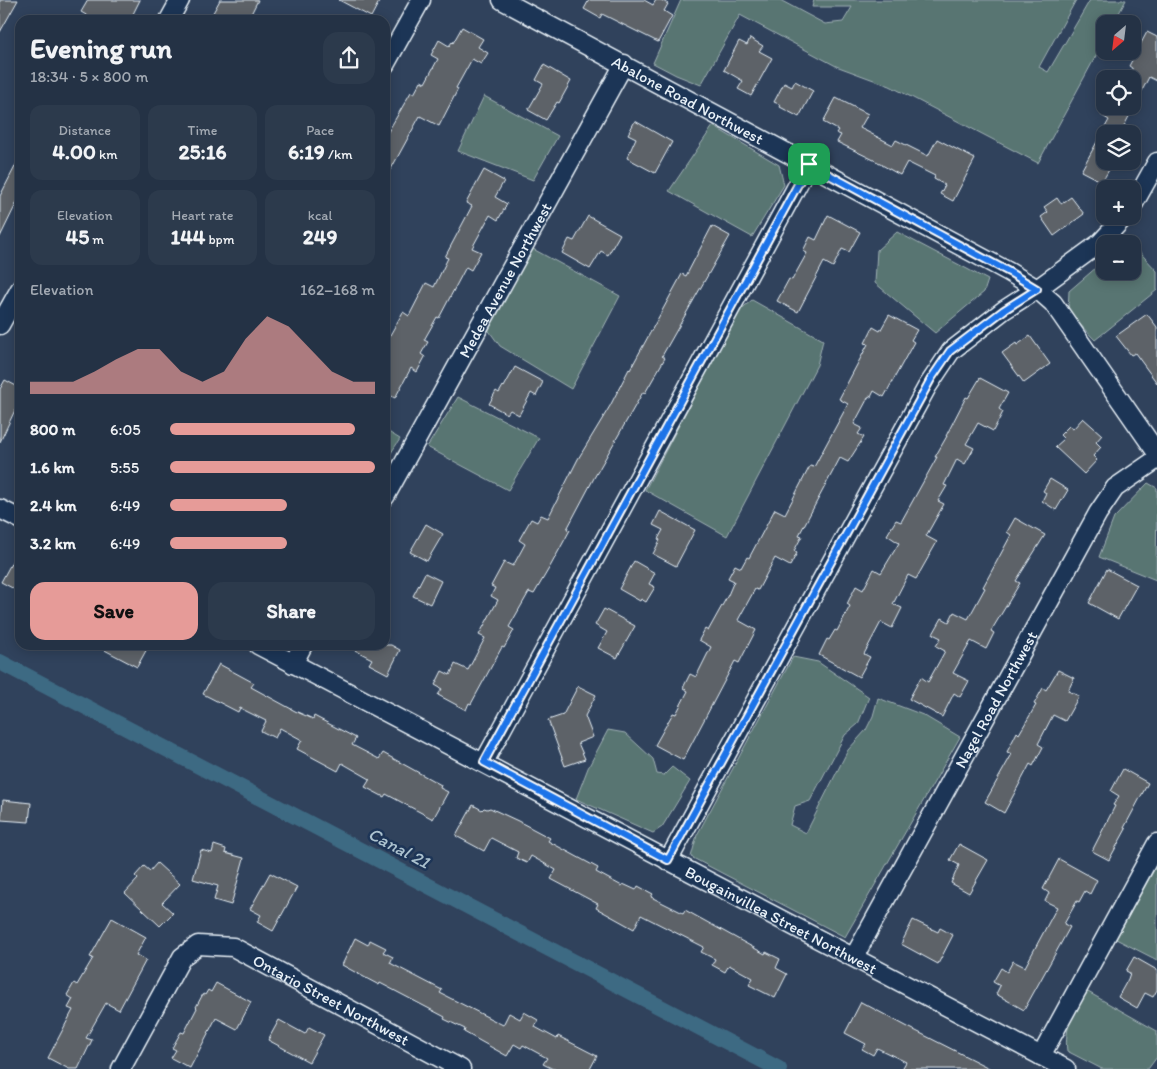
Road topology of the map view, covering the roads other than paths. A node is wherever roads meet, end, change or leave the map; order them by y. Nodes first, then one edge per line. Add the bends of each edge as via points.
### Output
1 (180, 0) edge
2 (421, 0) edge
3 (502, 0) edge
4 (172, 15) edge
5 (390, 56) edge
6 (624, 64) junction
7 (1157, 162) edge
8 (809, 164) junction
9 (1141, 191) edge
10 (1117, 225) edge
11 (1037, 289) junction
12 (15, 298) edge
13 (0, 325) edge
14 (1157, 453) edge
15 (1157, 459) edge
16 (390, 487) edge
17 (0, 509) edge
18 (15, 516) edge
19 (267, 650) edge
20 (300, 650) edge
21 (293, 664) junction
22 (484, 762) junction
23 (1157, 843) edge
24 (668, 860) junction
25 (854, 957) junction
26 (1041, 1056) junction
27 (121, 1069) edge
28 (461, 1069) edge
29 (1066, 1069) edge

1 - 4 street
2 - 5 street
3 - 6 street, Abalone Road Northwest
6 - 8 street, Abalone Road Northwest
6 - 16 street, Medea Avenue Northwest
7 - 9 street
8 - 11 street, Abalone Road Northwest
8 - 22 street
10 - 11 street via 1100,243
11 - 14 street, Abalone Road Northwest via 1053,303
11 - 24 street via 950,351 931,379
12 - 13 street
15 - 25 street, Nagel Road Northwest via 1115,488 1098,513
17 - 18 street
19 - 21 street, Bougainvillea Street Northwest
20 - 21 street
21 - 22 street, Bougainvillea Street Northwest
22 - 24 street, Bougainvillea Street Northwest
23 - 26 street
24 - 25 street, Bougainvillea Street Northwest
25 - 26 street, Bougainvillea Street Northwest
26 - 29 street, Bougainvillea Street Northwest
27 - 28 street, Ontario Street Northwest via 182,957 198,945 233,947

